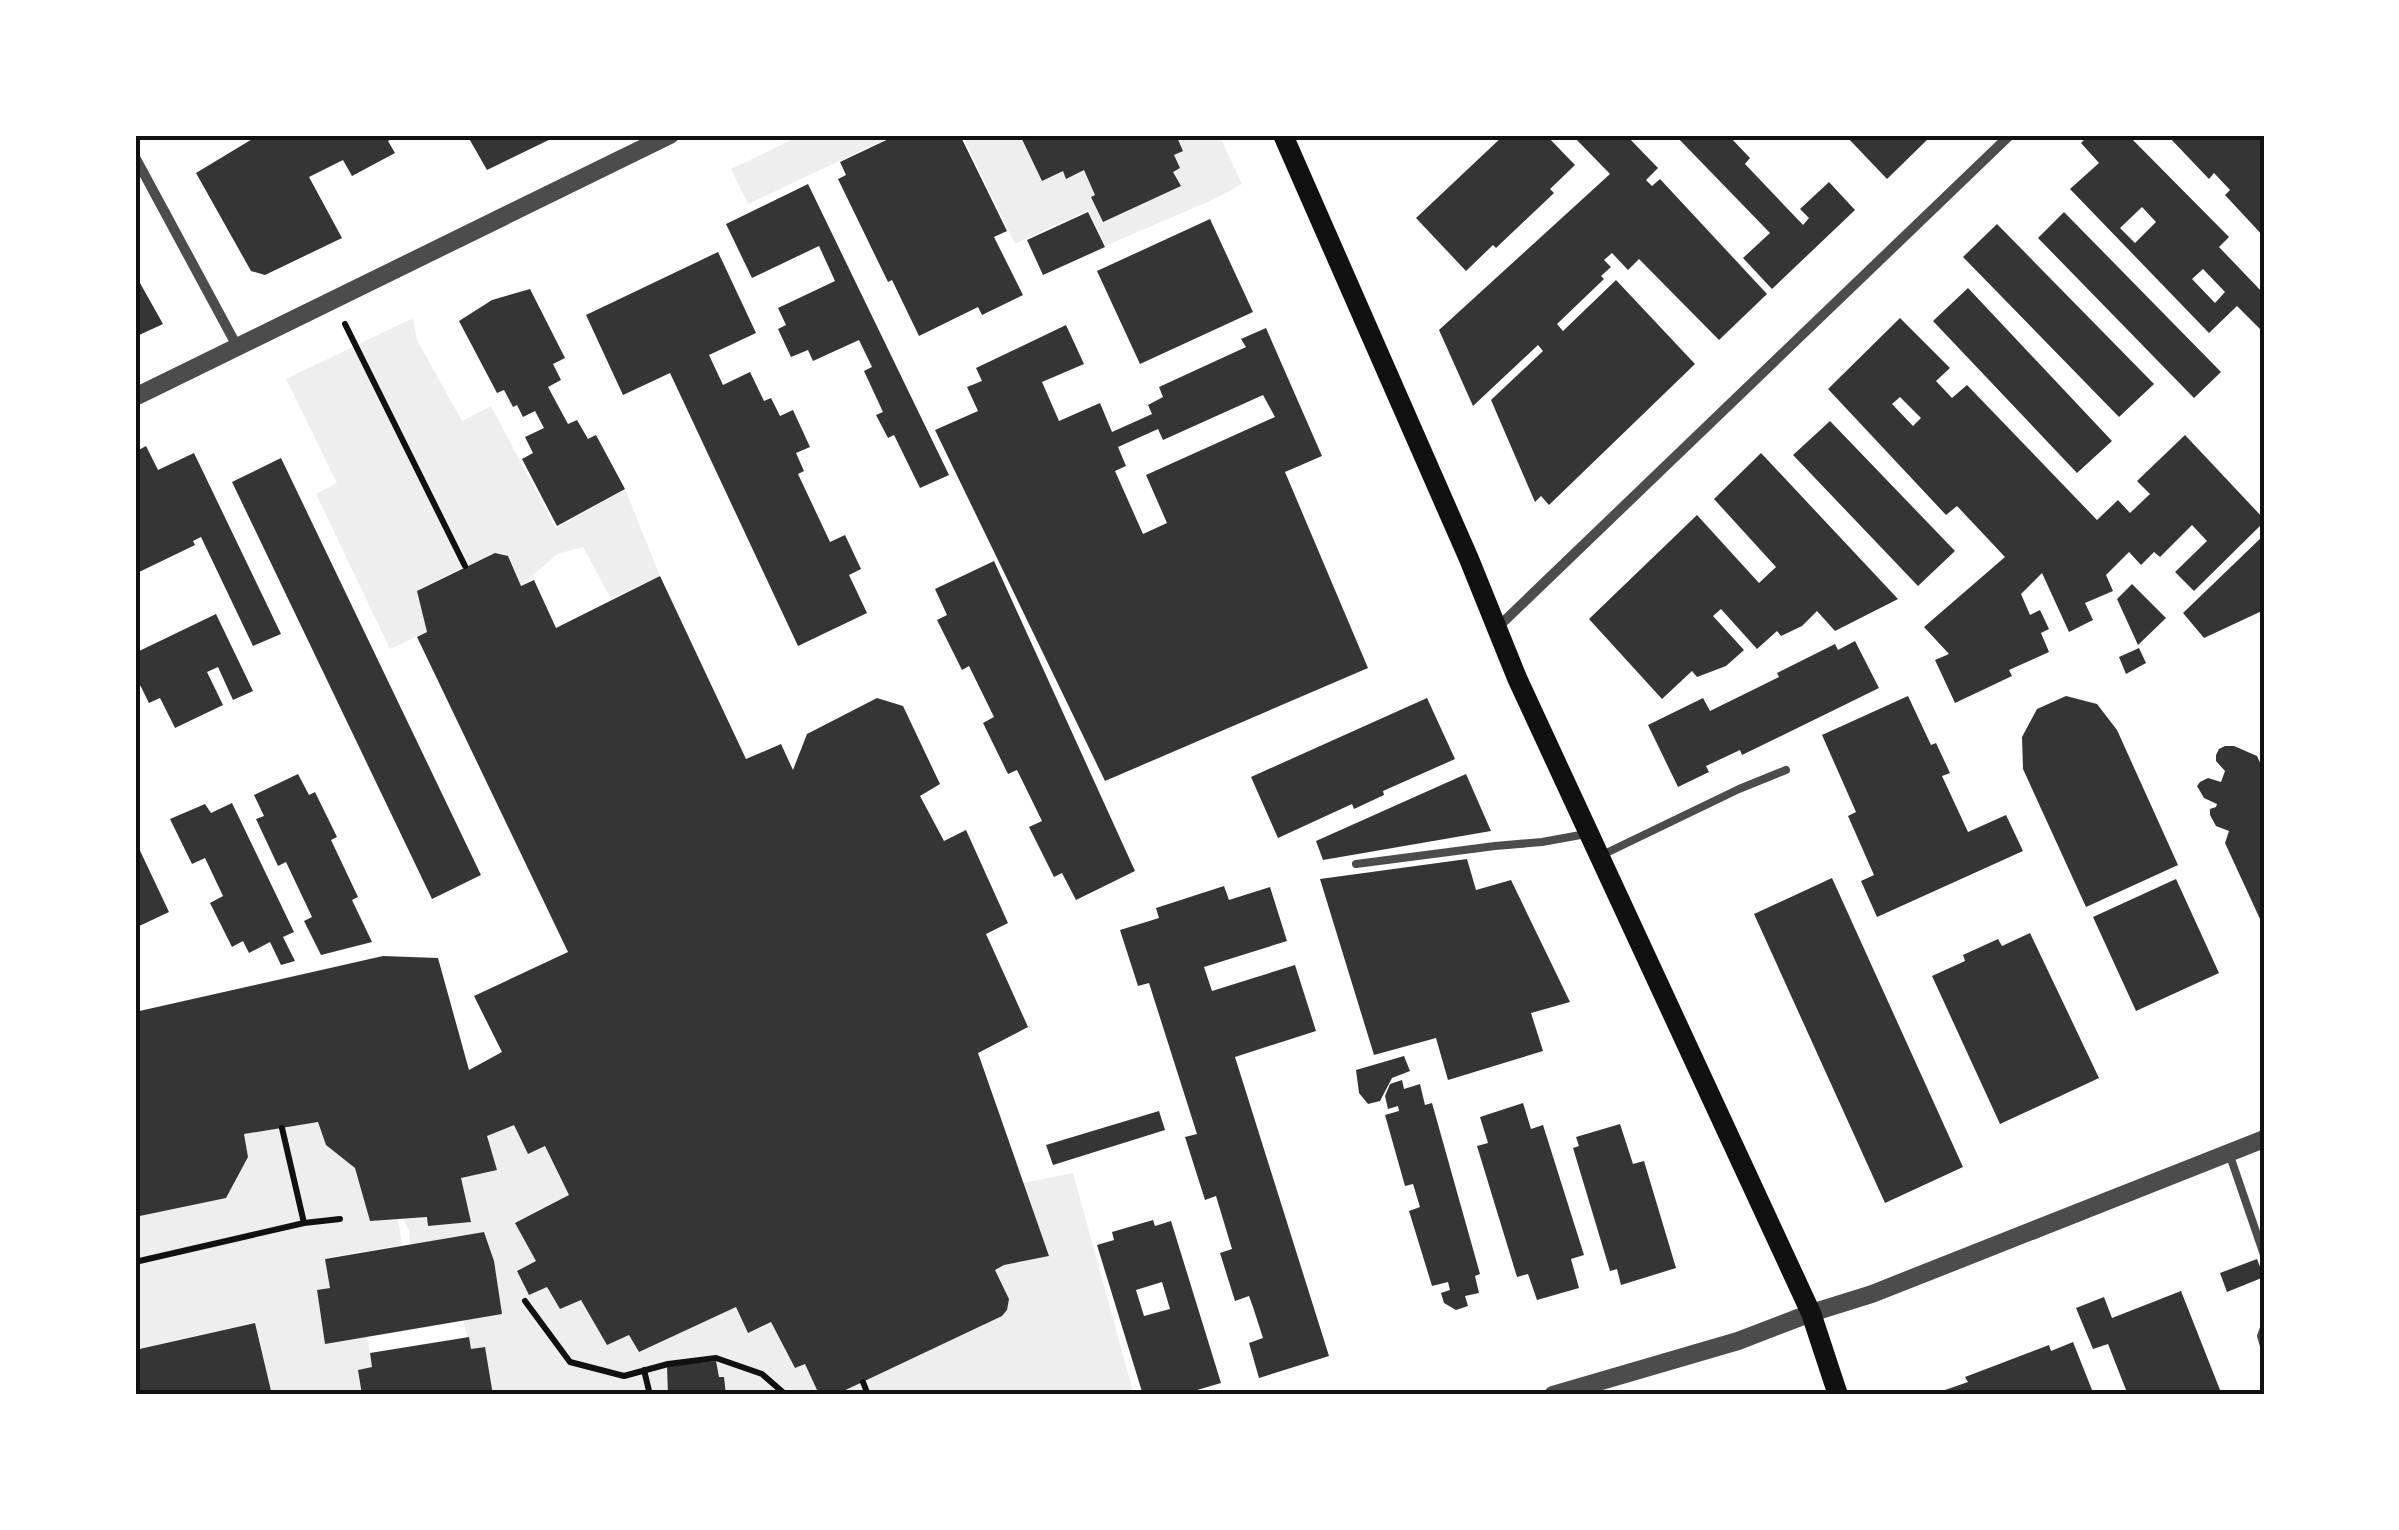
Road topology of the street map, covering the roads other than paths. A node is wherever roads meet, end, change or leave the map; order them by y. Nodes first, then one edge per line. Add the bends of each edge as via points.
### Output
1 (670, 135) edge
2 (1283, 135) edge
3 (2010, 135) edge
4 (135, 157) edge
5 (238, 348) junction
6 (135, 397) edge
7 (1498, 627) junction
8 (1786, 770) dead end
9 (1590, 833) junction
10 (1600, 856) junction
11 (1356, 864) dead end
12 (2264, 1138) edge
13 (2229, 1153) junction
14 (2264, 1255) edge
15 (1811, 1313) junction
16 (2264, 1328) edge
17 (2264, 1346) edge
18 (1553, 1395) edge
19 (1838, 1395) edge

1 - 5 street
2 - 7 main road
3 - 7 street
4 - 5 street
5 - 6 street
7 - 9 main road
8 - 10 lane
9 - 10 main road
9 - 11 lane
10 - 15 main road
12 - 13 street
13 - 14 lane
13 - 15 street
15 - 18 street
15 - 19 main road
16 - 17 lane

